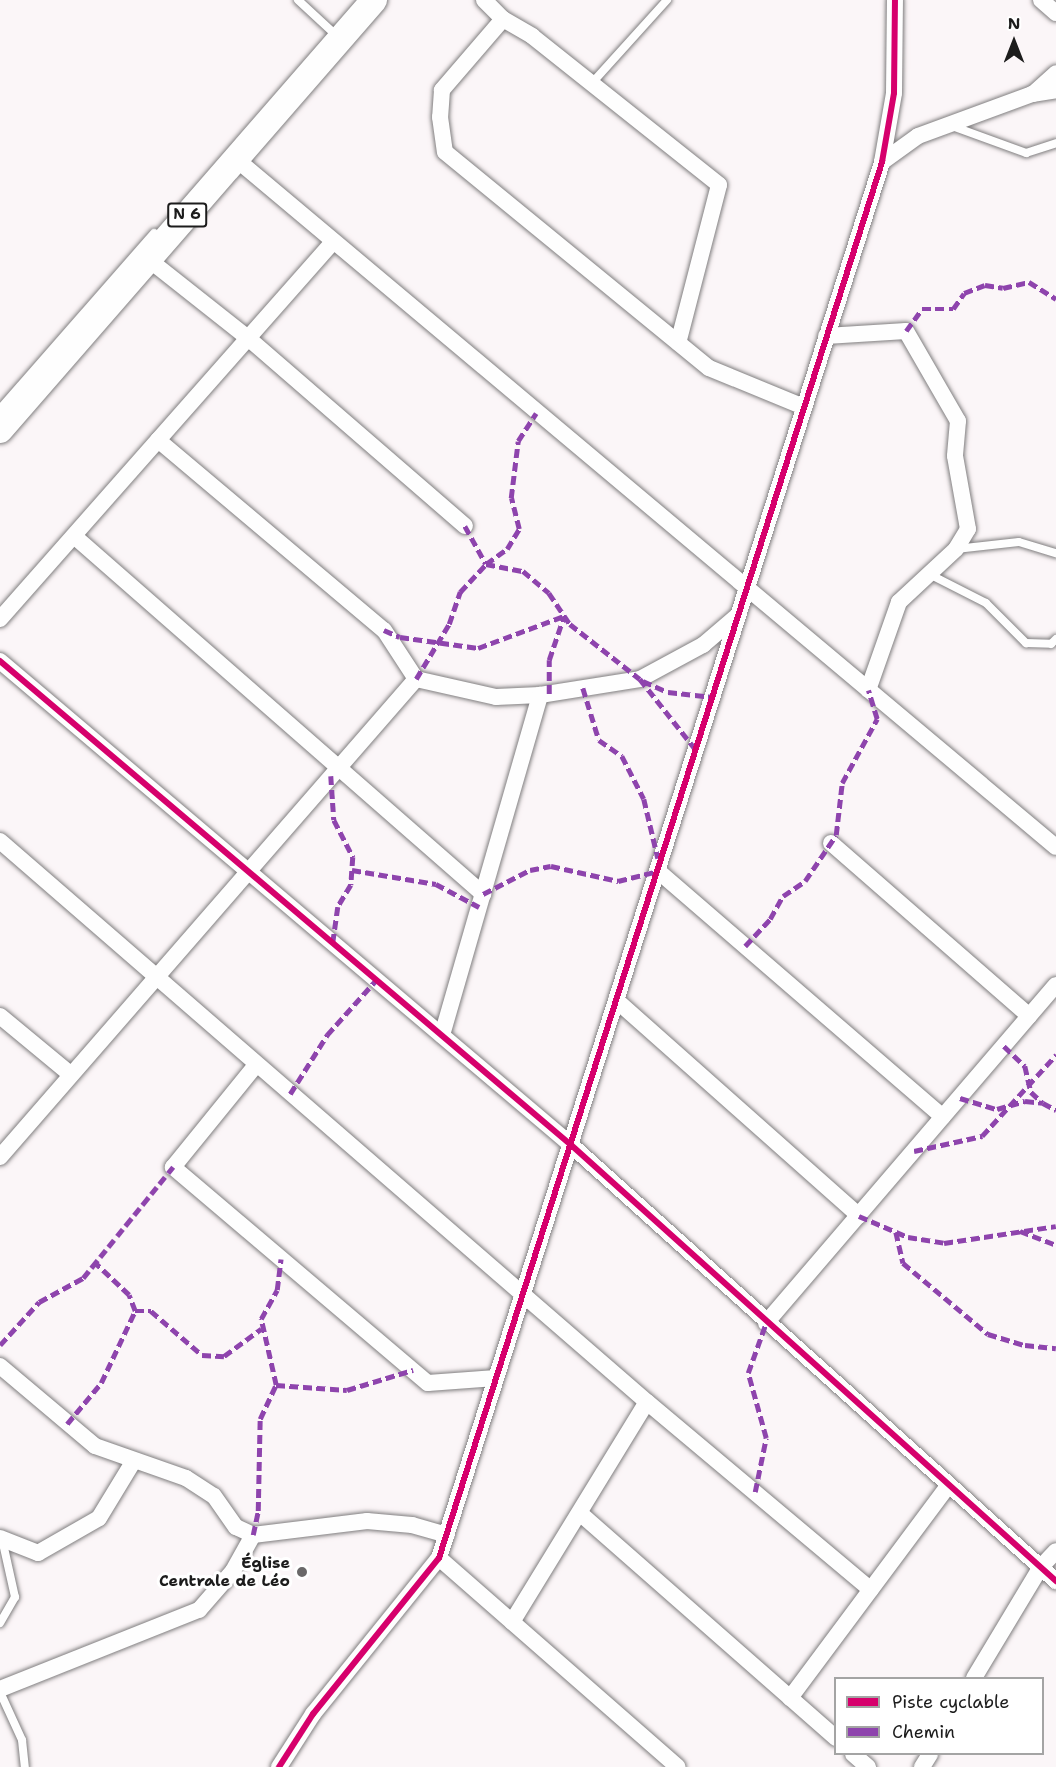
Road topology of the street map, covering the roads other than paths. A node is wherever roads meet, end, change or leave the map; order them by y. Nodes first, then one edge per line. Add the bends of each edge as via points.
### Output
1 (298, 0) edge
2 (374, 0) edge
3 (484, 0) edge
4 (667, 0) edge
5 (894, 0) edge
6 (1041, 0) edge
7 (1056, 13) edge
8 (503, 20) junction
9 (333, 33) junction
10 (1056, 73) edge
11 (592, 83) junction
12 (1056, 90) edge
13 (1032, 94) junction
14 (950, 125) junction
15 (1056, 143) edge
16 (236, 159) junction
17 (882, 162) junction
18 (158, 229) dead end
19 (332, 243) junction
20 (148, 259) junction
21 (826, 336) junction
22 (248, 338) junction
23 (678, 343) junction
24 (804, 407) junction
25 (0, 409) edge
26 (0, 430) edge
27 (158, 440) junction
28 (465, 526) dead end
29 (74, 536) junction
30 (956, 549) junction
31 (1056, 553) edge
32 (928, 574) junction
33 (746, 588) junction
34 (738, 615) junction
35 (0, 619) edge
36 (1056, 639) edge
37 (0, 662) edge
38 (416, 679) junction
39 (868, 690) junction
40 (540, 695) junction
41 (340, 766) junction
42 (0, 841) edge
43 (831, 843) dead end
44 (1056, 847) edge
45 (249, 869) junction
46 (658, 871) junction
47 (483, 894) junction
48 (154, 976) junction
49 (1056, 986) edge
50 (616, 1000) junction
51 (0, 1016) edge
52 (1029, 1016) junction
53 (442, 1035) junction
54 (256, 1065) junction
55 (70, 1074) junction
56 (943, 1117) junction
57 (570, 1144) junction
58 (0, 1157) edge
59 (859, 1216) junction
60 (523, 1293) junction
61 (766, 1323) junction
62 (0, 1366) edge
63 (496, 1378) junction
64 (647, 1402) junction
65 (133, 1462) junction
66 (948, 1486) junction
67 (582, 1515) junction
68 (253, 1534) junction
69 (447, 1535) junction
70 (1, 1539) edge
71 (1056, 1551) edge
72 (440, 1558) junction
73 (1040, 1568) junction
74 (1056, 1581) edge
75 (871, 1590) junction
76 (512, 1622) junction
77 (0, 1623) edge
78 (975, 1677) edge
79 (0, 1690) edge
80 (790, 1698) junction
81 (834, 1736) edge
82 (854, 1755) edge
83 (25, 1767) edge
84 (279, 1767) edge
85 (678, 1767) edge
86 (868, 1767) edge

1 - 9 lane
2 - 9 main road, N 6
3 - 8 street
4 - 11 lane
5 - 17 street via 894,93
6 - 7 street
8 - 11 street via 532,36
8 - 23 street via 442,90 440,117 445,152
9 - 16 main road, N 6
10 - 13 street
11 - 23 street via 718,185
12 - 13 street
13 - 14 street
14 - 15 lane via 1026,153
14 - 17 street via 918,136
16 - 19 street
16 - 20 main road, N 6
17 - 21 street
18 - 25 lane
19 - 22 street
19 - 33 street
20 - 22 street
20 - 26 main road, N 6
21 - 24 street
21 - 30 street via 906,331 945,392 958,421 955,456 968,529
22 - 27 street
22 - 28 street
23 - 24 street via 709,368
24 - 33 street
27 - 29 street
27 - 38 street via 384,630
29 - 35 street
29 - 41 street
30 - 31 lane via 1019,542
30 - 32 street
32 - 36 lane via 986,603 1026,643 1051,644
32 - 39 street via 899,602
33 - 34 street
33 - 39 street
34 - 40 street via 703,645 640,679
34 - 46 street
37 - 45 street
38 - 40 street via 496,697
38 - 41 street
39 - 44 street
40 - 47 street
41 - 45 street
41 - 47 street
42 - 48 street
43 - 52 street
45 - 48 street
45 - 53 street
46 - 50 street
46 - 56 street
47 - 53 street
48 - 54 street
48 - 55 street
49 - 52 street
50 - 57 street
50 - 59 street
51 - 55 street
52 - 56 street
53 - 57 street
54 - 60 street
54 - 63 street via 173,1167 428,1383
55 - 58 street
56 - 59 street
57 - 60 street
57 - 61 street
59 - 61 street
60 - 63 street
60 - 64 street
61 - 66 street
62 - 65 street via 95,1446
63 - 69 street
64 - 67 street
64 - 75 street
65 - 68 street via 186,1478 213,1497 236,1527
65 - 70 street via 99,1518 38,1553
66 - 73 street
66 - 75 street
67 - 76 street
67 - 80 street
68 - 69 street via 367,1521 412,1525
68 - 79 street via 233,1571 199,1610
69 - 72 street
70 - 77 lane via 15,1597
71 - 73 street
72 - 76 street
72 - 84 street via 313,1714
73 - 74 street
73 - 78 street
75 - 80 street
76 - 85 street
79 - 83 lane via 22,1740
80 - 81 street
82 - 86 street

